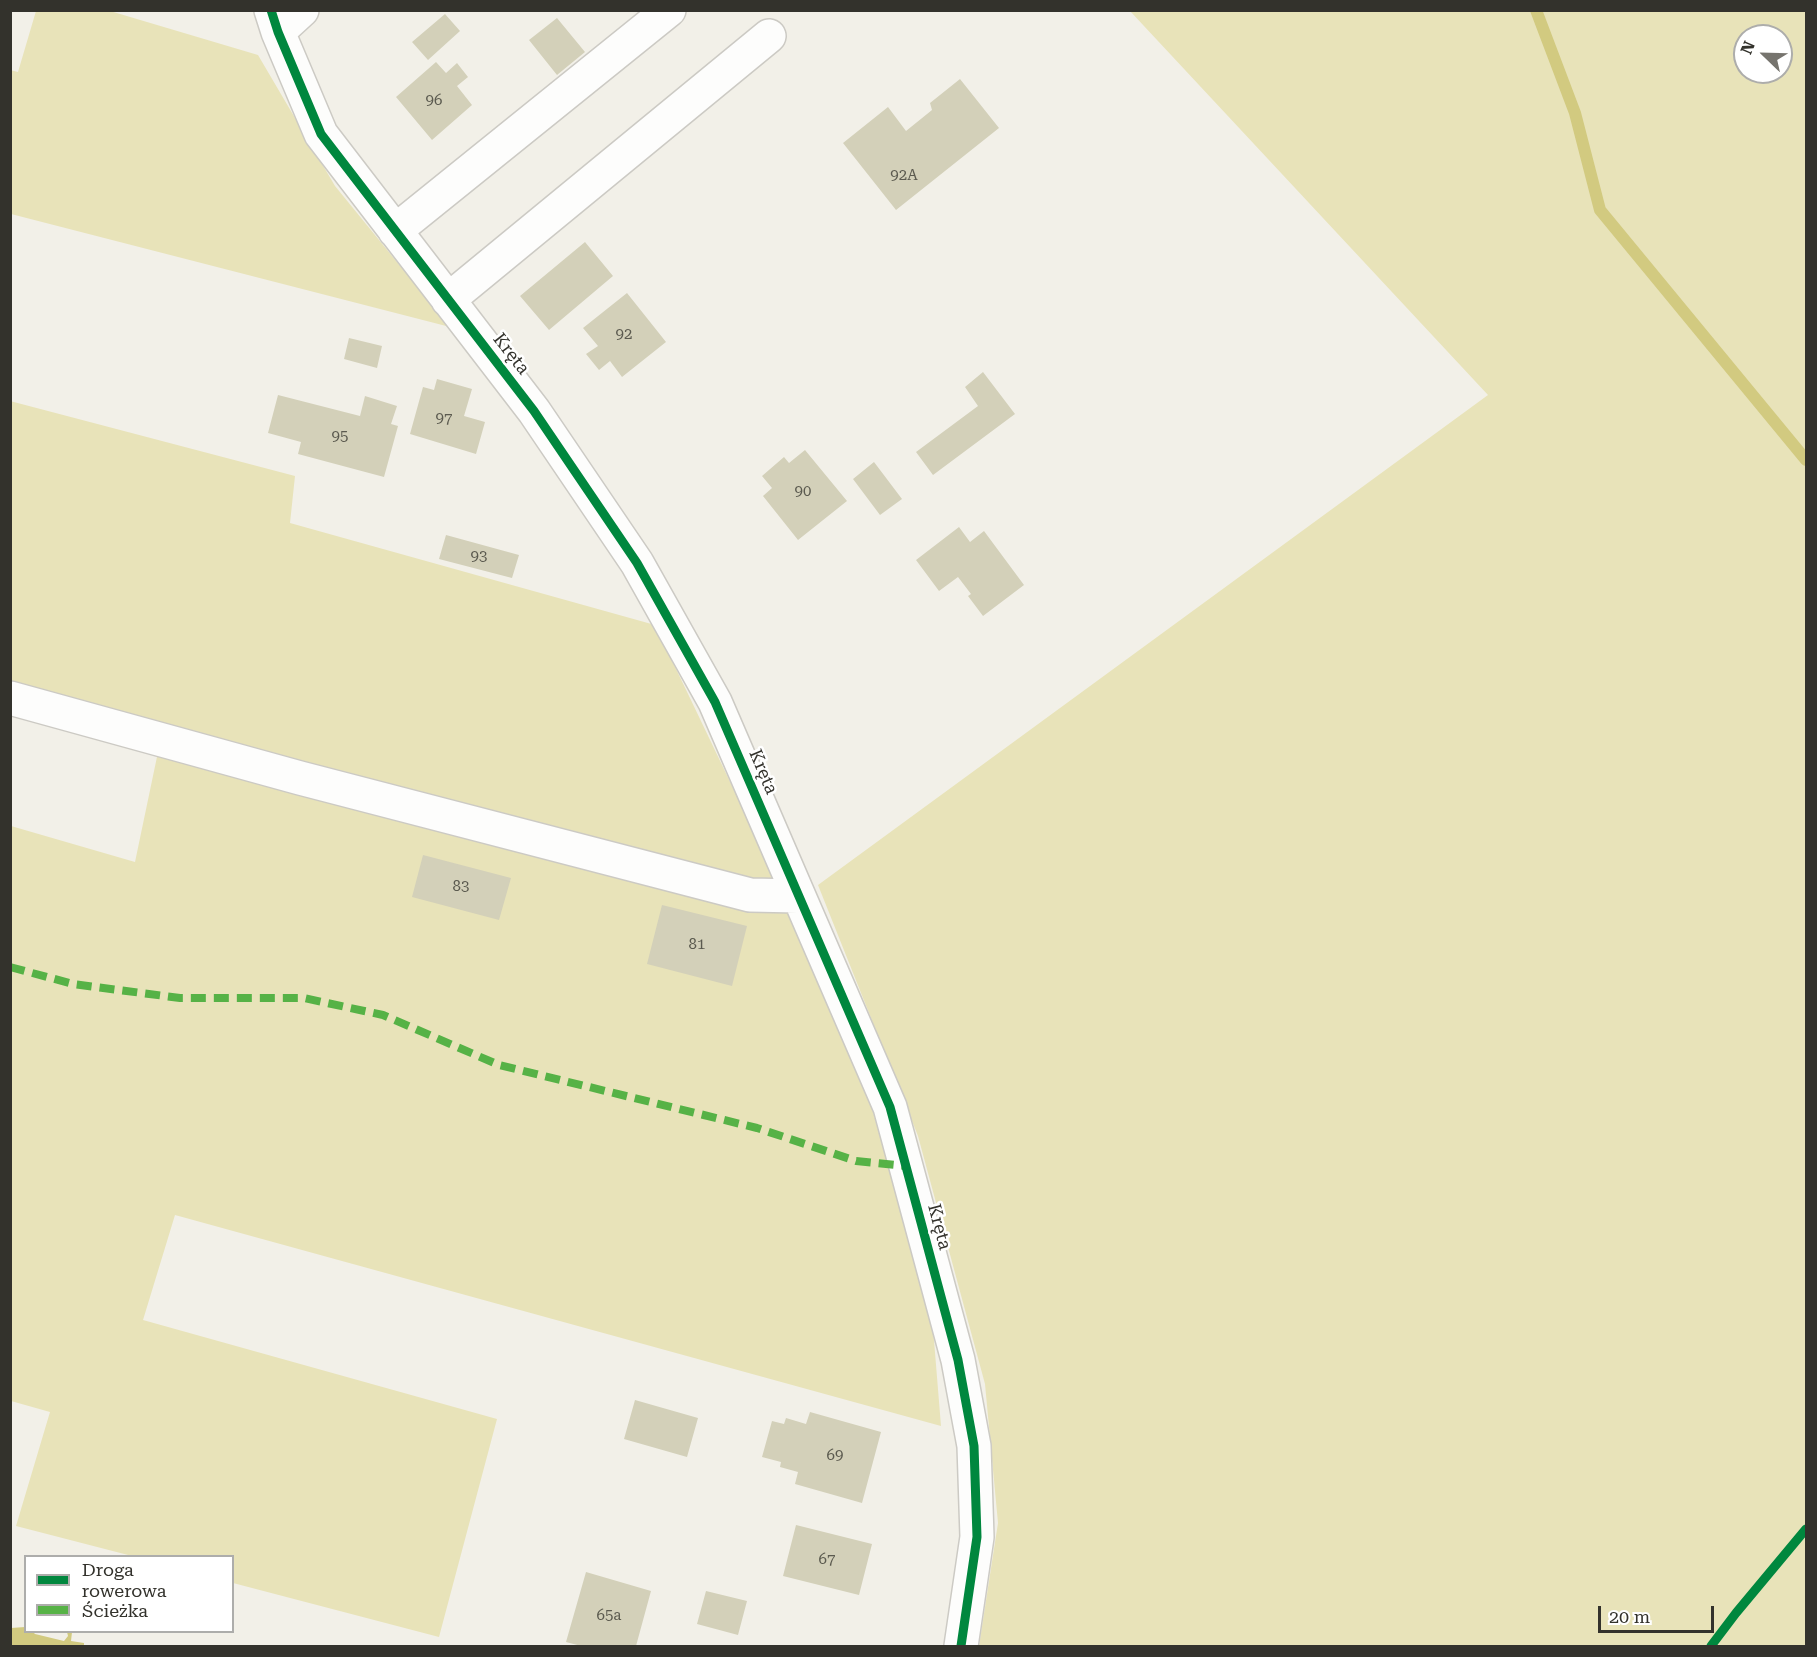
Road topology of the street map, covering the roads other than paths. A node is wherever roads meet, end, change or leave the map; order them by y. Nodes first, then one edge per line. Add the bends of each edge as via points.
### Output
1 (302, 10) edge
2 (669, 10) edge
3 (274, 21) edge
4 (769, 36) dead end
5 (395, 231) junction
6 (448, 300) junction
7 (10, 698) edge
8 (798, 896) junction
9 (961, 1647) edge

1 - 3 street
2 - 5 street
3 - 5 street, Kręta via 321,134
4 - 6 street
5 - 6 street, Kręta
6 - 8 street, Kręta via 534,411 637,563 715,702
7 - 8 street via 750,895
8 - 9 street, Kręta via 890,1107 958,1360 974,1446 977,1537

